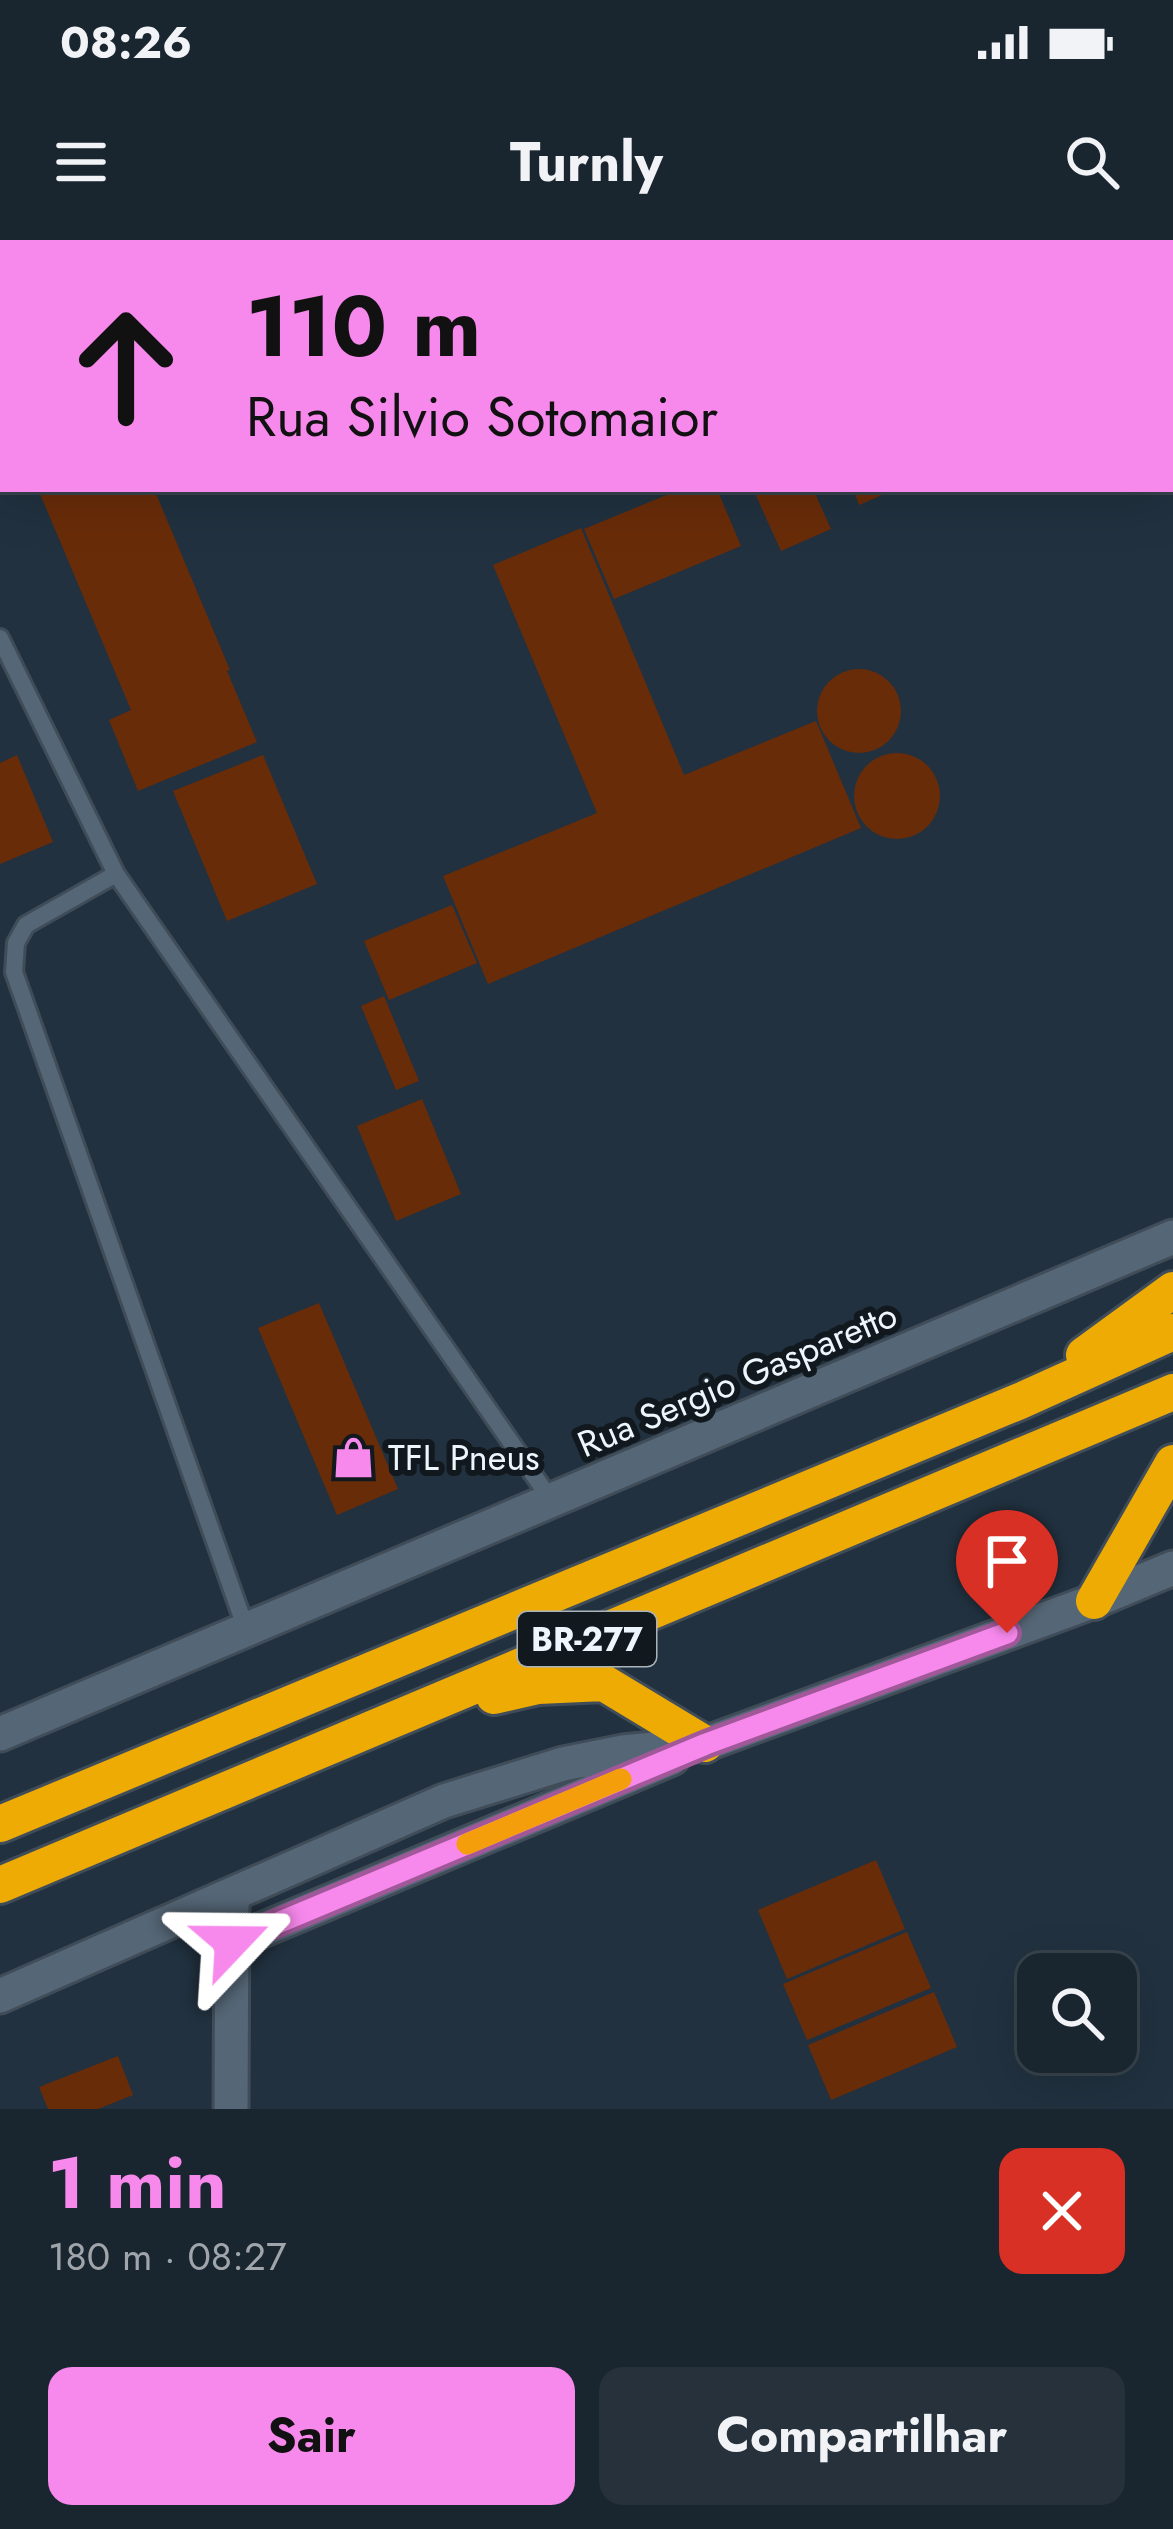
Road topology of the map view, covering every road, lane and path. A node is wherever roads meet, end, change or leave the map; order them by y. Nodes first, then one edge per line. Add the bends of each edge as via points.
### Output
1 (0, 638) edge
2 (116, 874) junction
3 (1173, 1237) edge
4 (1173, 1290) edge
5 (1173, 1332) edge
6 (1173, 1392) edge
7 (1020, 1401) junction
8 (1173, 1463) edge
9 (551, 1500) junction
10 (1173, 1568) edge
11 (1094, 1601) junction
12 (246, 1629) junction
13 (403, 1717) junction
14 (0, 1734) edge
15 (706, 1744) junction
16 (0, 1824) edge
17 (0, 1885) edge
18 (232, 1895) junction
19 (232, 1942) junction
20 (0, 1996) edge
21 (231, 2109) edge

1 - 2 lane
2 - 9 lane
2 - 12 lane via 26,925 14,972
3 - 9 street, Rua Sergio Gasparetto
4 - 7 highway
5 - 7 highway, BR-277
6 - 13 highway, BR-277
7 - 16 highway, BR-277
8 - 11 highway
9 - 12 street, Rua Sergio Gasparetto
10 - 11 street
11 - 15 street
12 - 14 street, Rua Sergio Gasparetto
13 - 15 highway via 538,1686 604,1683
13 - 17 highway, BR-277
15 - 18 street via 623,1752 507,1779
15 - 19 street
18 - 19 street
18 - 20 street
19 - 21 street

